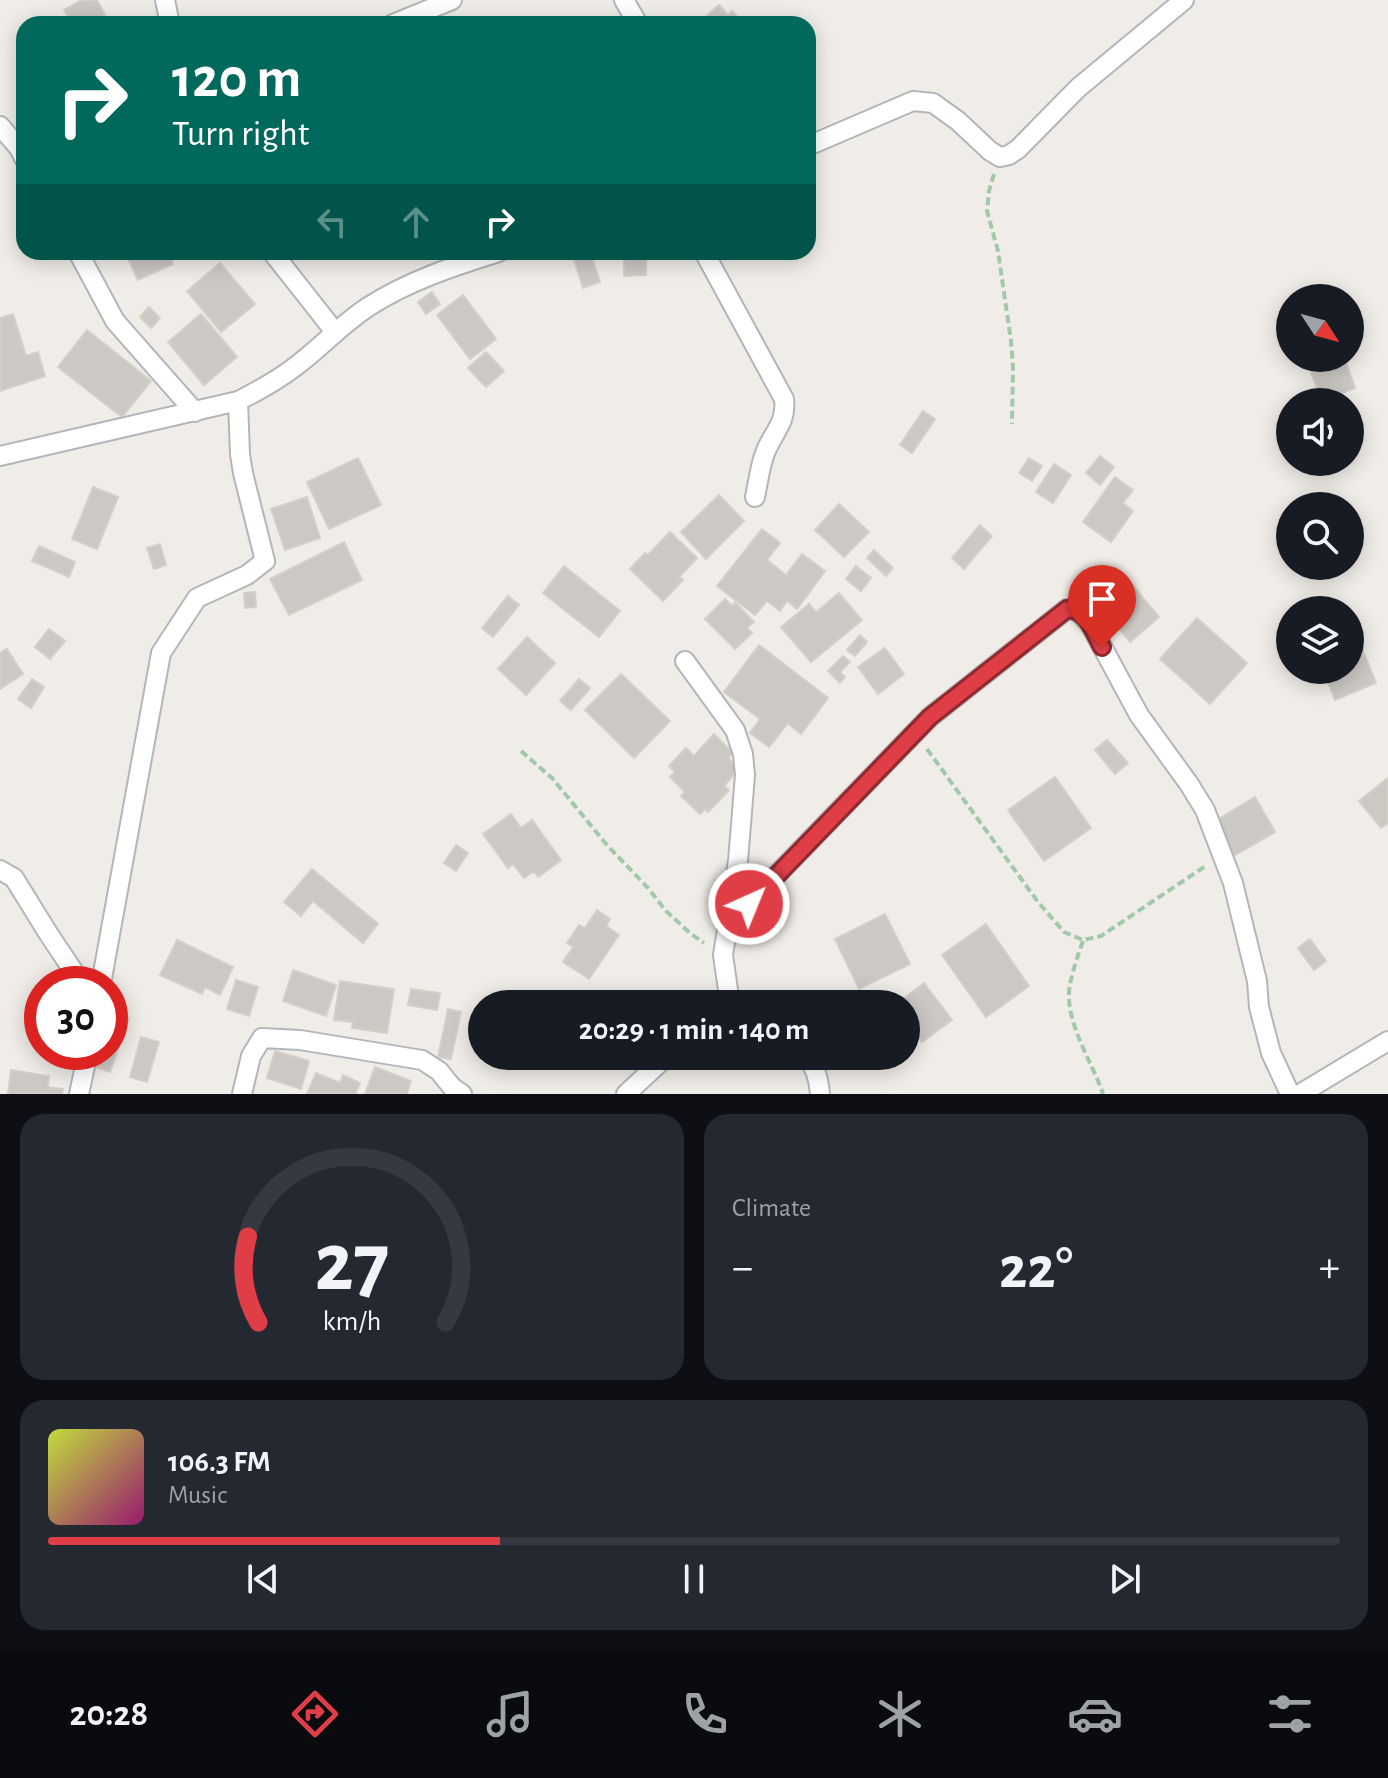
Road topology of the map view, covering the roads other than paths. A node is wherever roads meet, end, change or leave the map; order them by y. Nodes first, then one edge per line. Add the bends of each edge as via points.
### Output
1 (452, 0) edge
2 (1184, 0) edge
3 (413, 16) edge
4 (0, 126) edge
5 (816, 143) edge
6 (16, 145) edge
7 (82, 260) edge
8 (278, 260) edge
9 (473, 260) edge
10 (708, 260) edge
11 (335, 332) junction
12 (238, 401) junction
13 (195, 412) junction
14 (0, 456) edge
15 (755, 497) dead end
16 (685, 661) dead end
17 (0, 870) edge
18 (728, 925) junction
19 (70, 966) edge
20 (104, 966) edge
21 (726, 990) edge
22 (1388, 1041) edge
23 (84, 1070) edge
24 (652, 1070) edge
25 (814, 1070) edge
26 (79, 1094) edge
27 (242, 1094) edge
28 (462, 1094) edge
29 (626, 1094) edge
30 (820, 1094) edge
31 (1290, 1094) edge
32 (1300, 1094) edge

1 - 3 street
2 - 5 street via 1078,88 1009,155 990,151 933,103 913,101
4 - 6 street
7 - 13 street via 115,321
8 - 11 street
9 - 11 street via 410,284
10 - 15 street via 784,399 785,411 765,453
11 - 12 street via 298,365
12 - 13 street
12 - 20 street via 243,473 265,561 197,598 161,653
13 - 14 street
16 - 18 street via 735,730 743,754 738,861
17 - 19 street via 14,878
18 - 21 street via 723,955
18 - 31 street via 930,717 1073,609 1090,624 1139,715 1205,810 1233,883 1271,1053
22 - 32 street
23 - 26 street
24 - 29 street
25 - 30 street
27 - 28 street via 251,1056 262,1038 422,1060

